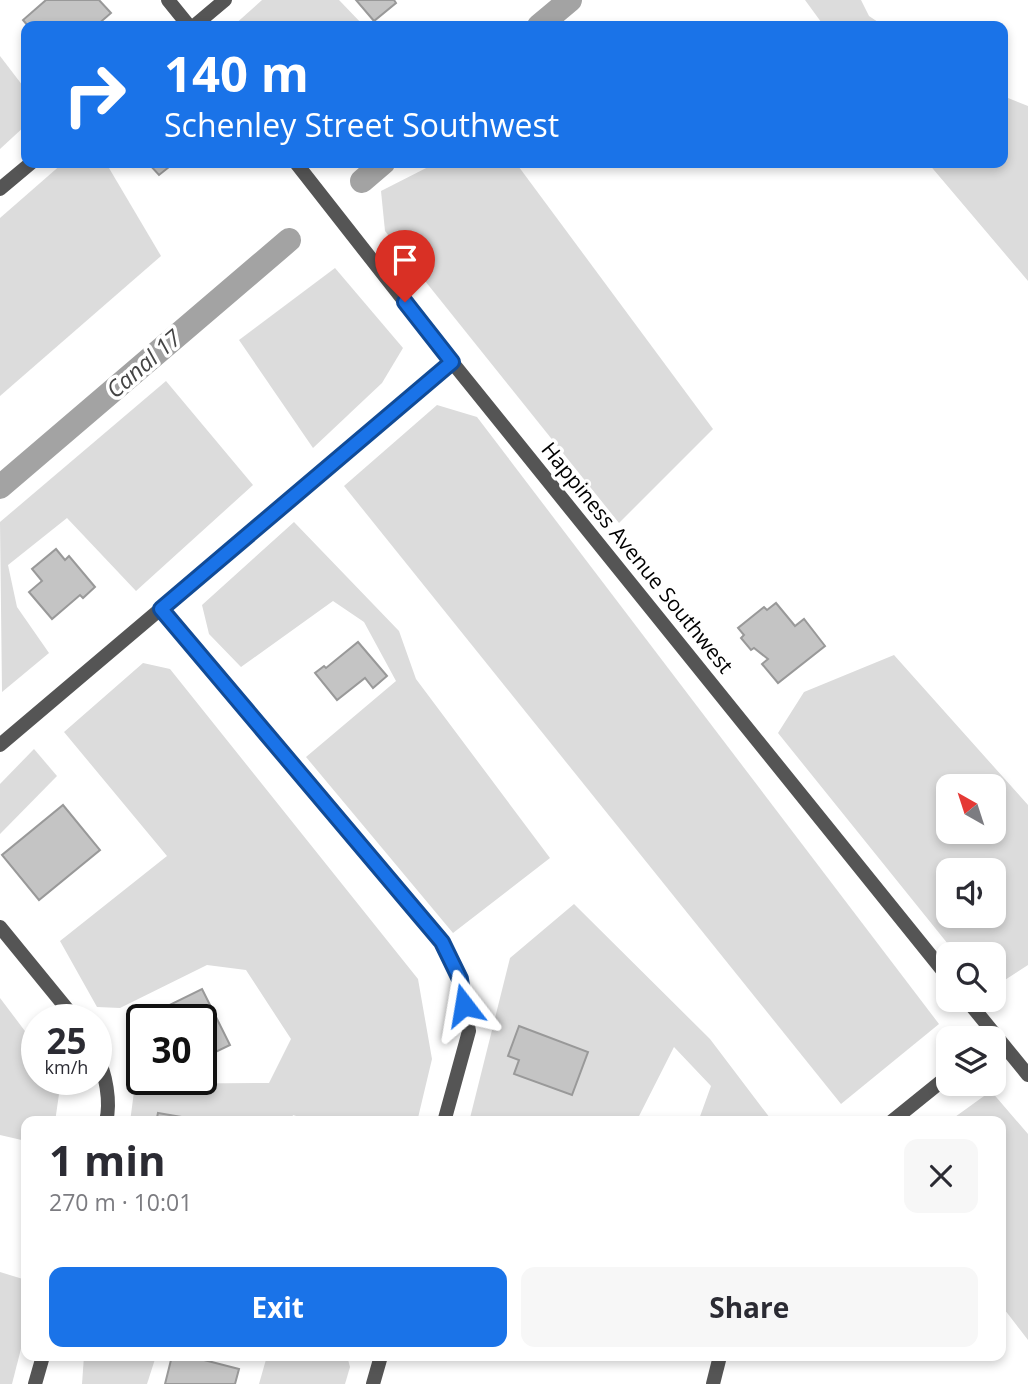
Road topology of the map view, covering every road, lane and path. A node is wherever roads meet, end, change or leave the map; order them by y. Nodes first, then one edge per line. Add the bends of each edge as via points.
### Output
1 (168, 0) edge
2 (225, 0) edge
3 (187, 21) edge
4 (198, 21) edge
5 (25, 168) edge
6 (300, 168) edge
7 (0, 189) edge
8 (452, 362) junction
9 (161, 609) junction
10 (0, 746) edge
11 (0, 927) edge
12 (936, 962) edge
13 (63, 1004) edge
14 (1006, 1050) edge
15 (1028, 1075) edge
16 (936, 1086) edge
17 (106, 1095) edge
18 (107, 1116) edge
19 (446, 1116) edge
20 (898, 1116) edge
21 (42, 1361) edge
22 (380, 1361) edge
23 (719, 1361) edge
24 (35, 1384) edge
25 (373, 1384) edge
26 (713, 1384) edge

1 - 3 street
2 - 4 street
5 - 7 street
6 - 8 street, Happiness Avenue Southwest
8 - 9 street
8 - 12 street, Happiness Avenue Southwest
9 - 10 street
9 - 19 street via 442,942 460,979 469,1031
11 - 13 street
14 - 15 street
16 - 20 street
17 - 18 street
21 - 24 street
22 - 25 street
23 - 26 street

